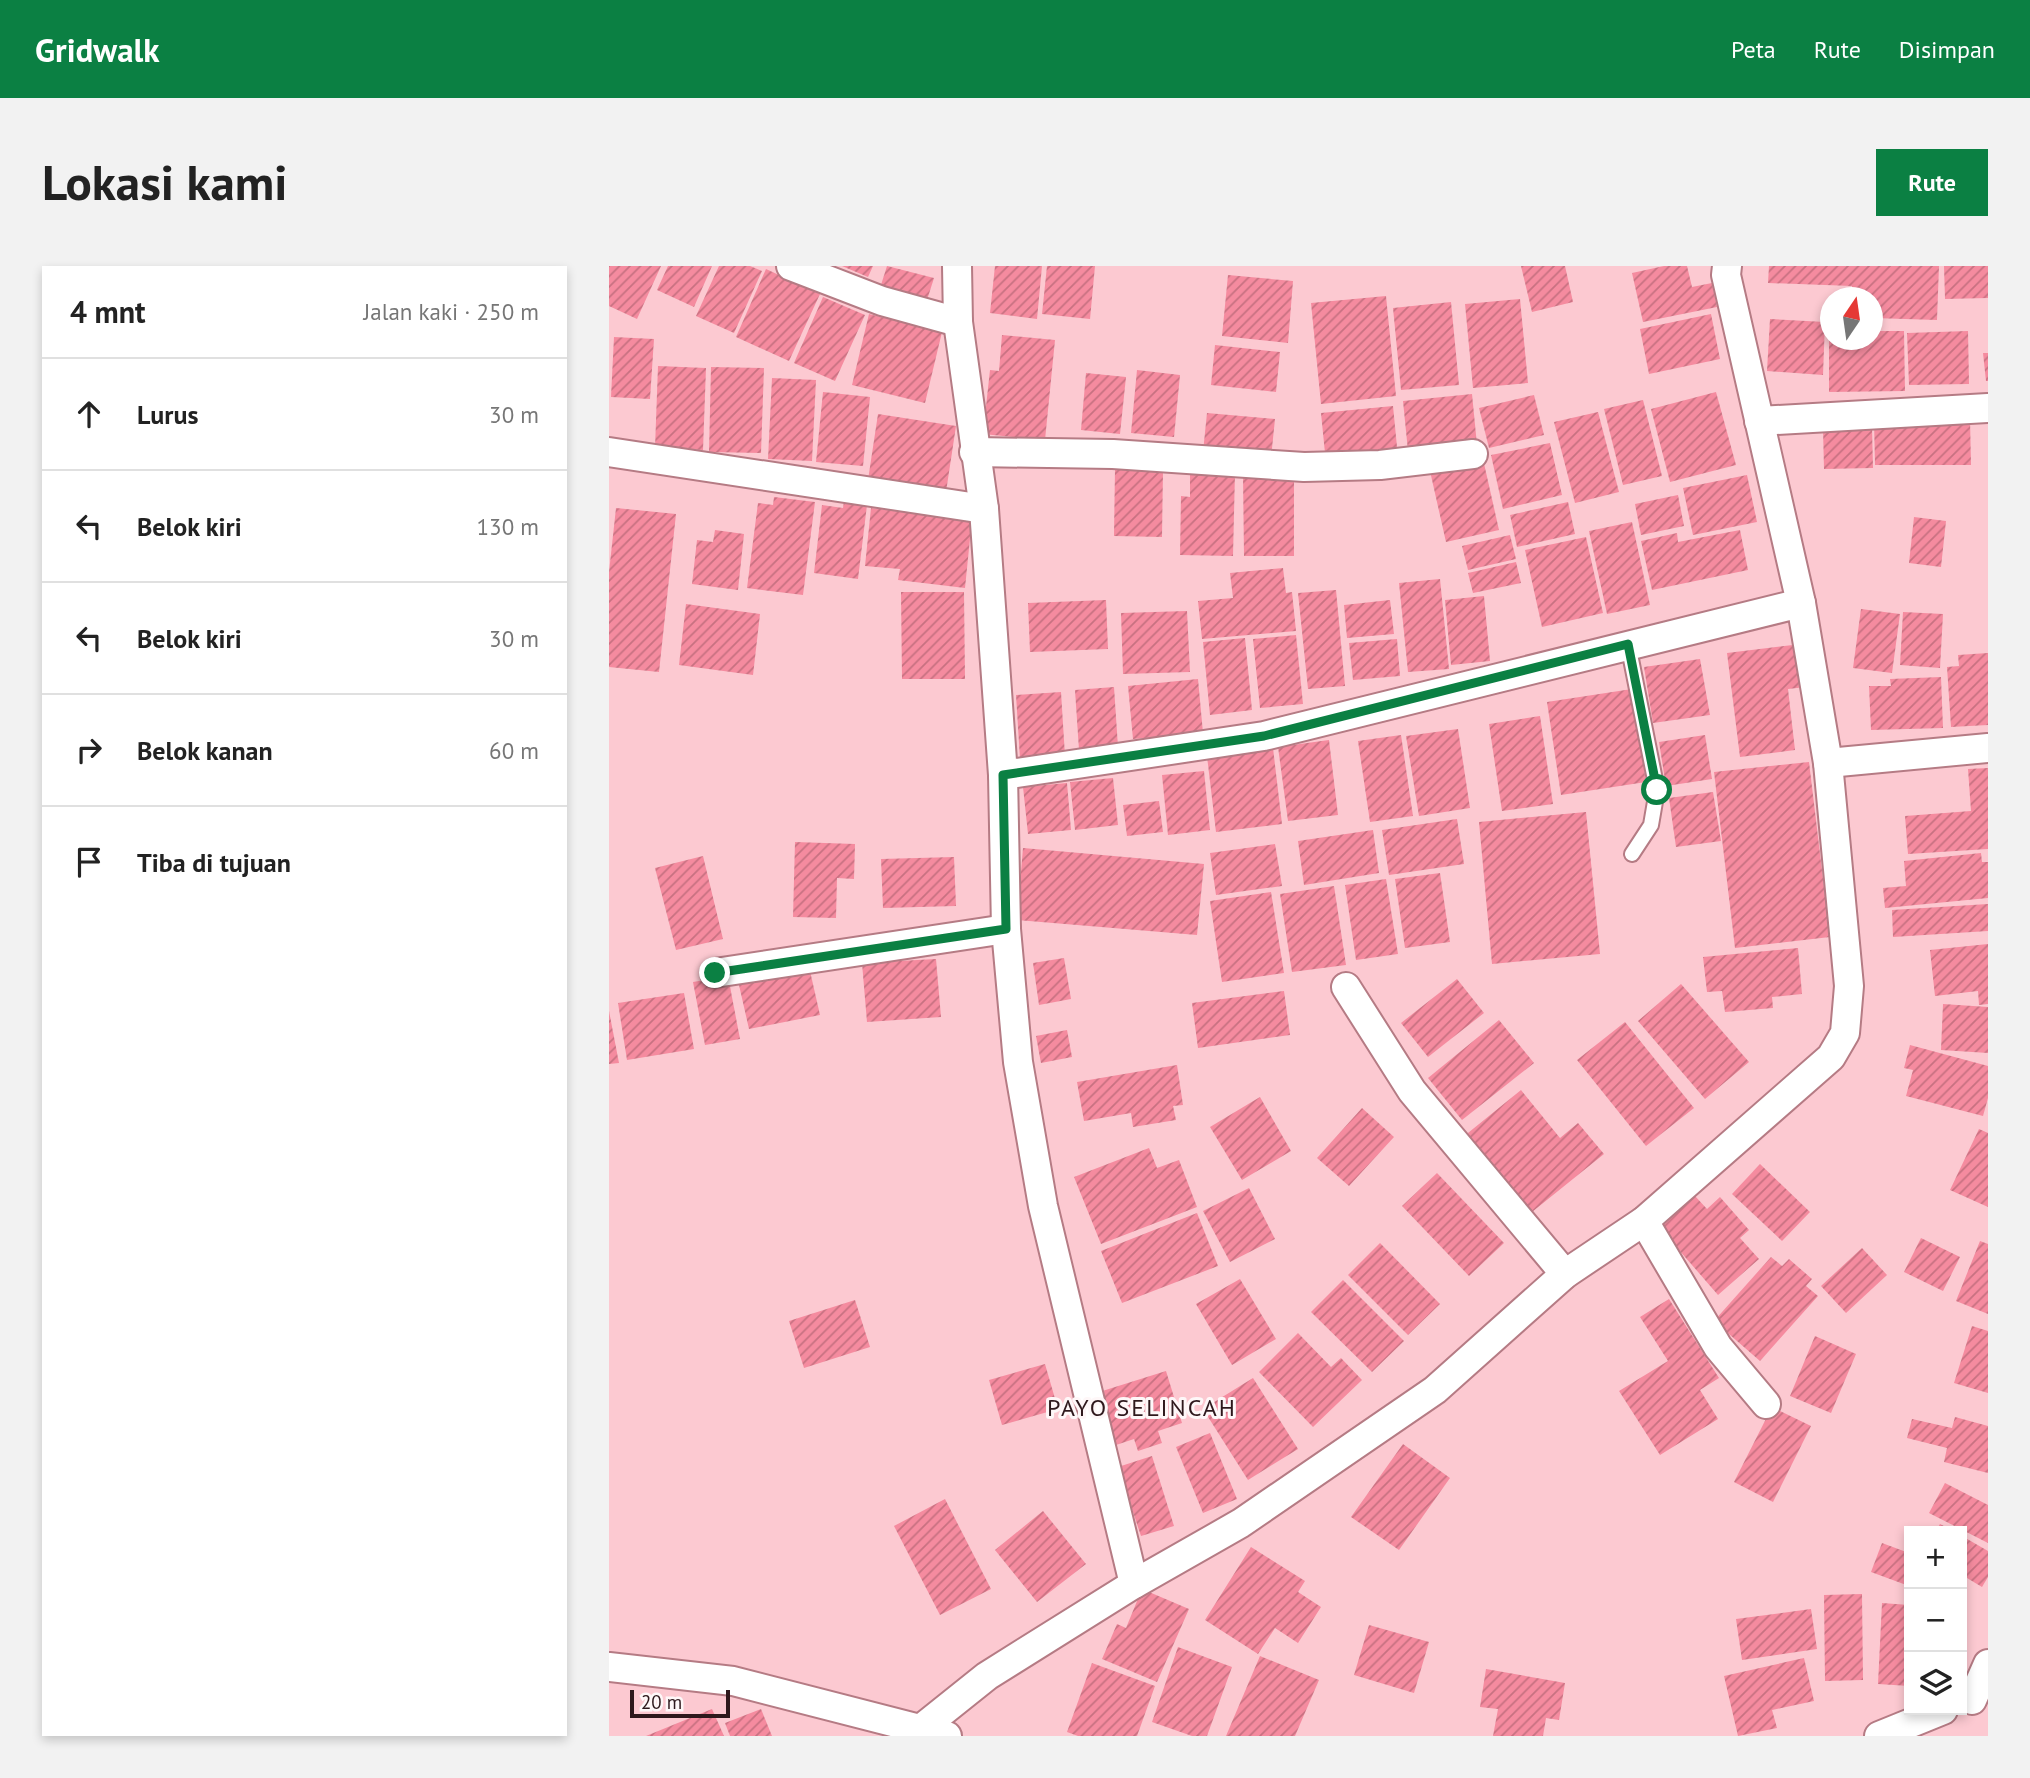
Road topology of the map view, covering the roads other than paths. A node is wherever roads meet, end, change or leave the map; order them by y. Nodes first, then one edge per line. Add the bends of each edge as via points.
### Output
1 (791, 266) edge
2 (957, 266) edge
3 (1727, 266) edge
4 (958, 322) junction
5 (1988, 408) edge
6 (1759, 421) junction
7 (609, 452) edge
8 (974, 452) junction
9 (1473, 454) dead end
10 (983, 509) junction
11 (1801, 603) junction
12 (1628, 644) junction
13 (1988, 748) edge
14 (1828, 763) junction
15 (1003, 775) junction
16 (1632, 854) dead end
17 (1006, 929) junction
18 (715, 973) dead end
19 (1346, 987) dead end
20 (1644, 1221) junction
21 (1565, 1274) junction
22 (1766, 1404) dead end
23 (1134, 1584) junction
24 (1988, 1664) edge
25 (609, 1667) edge
26 (1974, 1701) edge
27 (1931, 1715) edge
28 (935, 1732) edge
29 (1879, 1736) edge

1 - 4 street via 882,301
2 - 4 street
3 - 6 street
4 - 8 street
5 - 6 street
6 - 11 street
7 - 10 street
8 - 9 street via 1113,454 1304,467 1380,465
8 - 10 street
10 - 15 street
11 - 12 street
11 - 14 street
12 - 15 street via 1264,736
12 - 16 lane via 1657,790 1651,825
13 - 14 street
14 - 20 street via 1849,986 1845,1033 1831,1057
15 - 17 street
17 - 18 street
17 - 23 street via 1018,1062 1044,1206
19 - 21 street via 1412,1091
20 - 21 street
20 - 22 street via 1718,1347
21 - 23 street via 1435,1390 1241,1523
23 - 28 street via 987,1676
24 - 26 street
25 - 28 street via 733,1681
27 - 29 street

